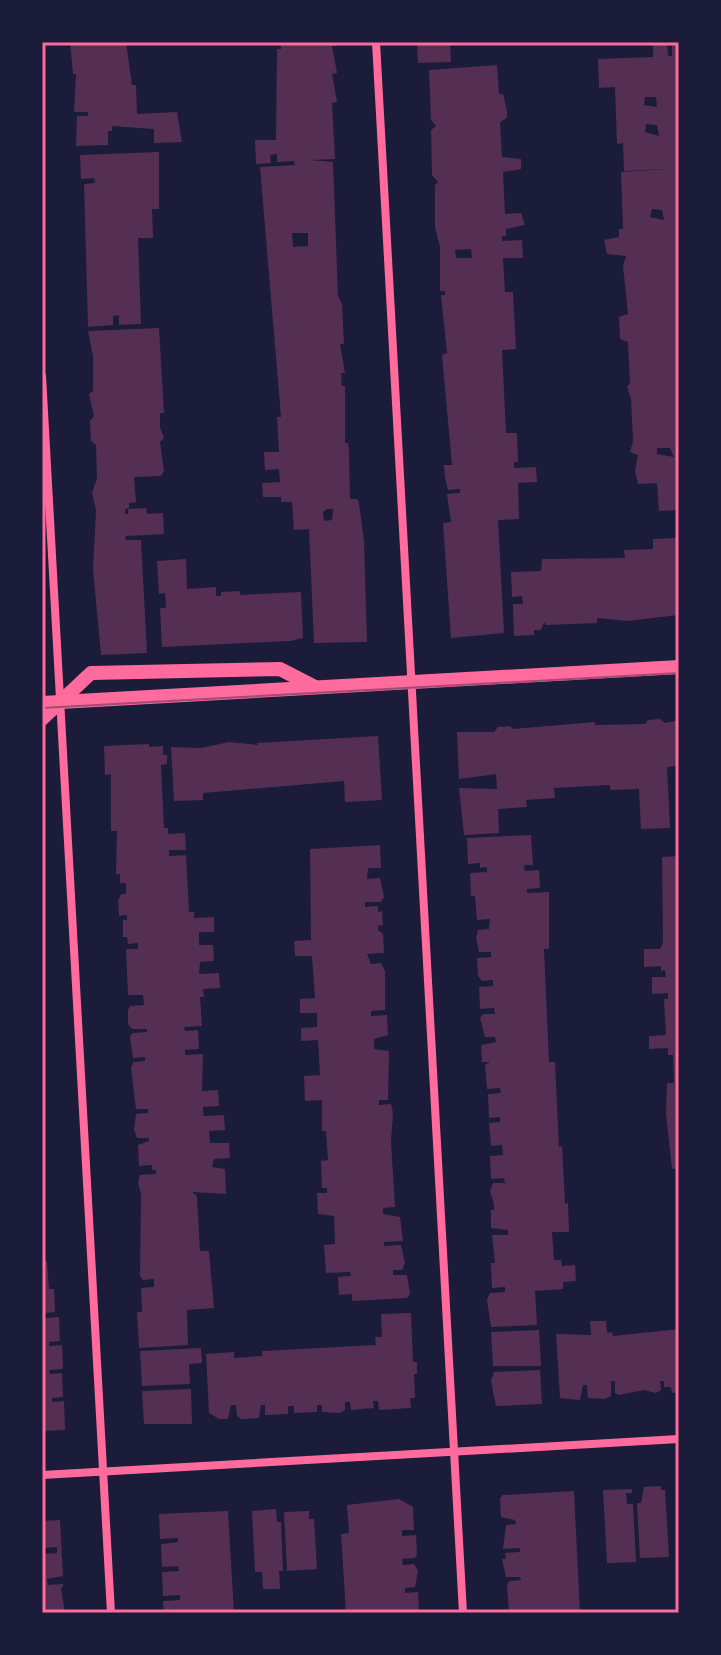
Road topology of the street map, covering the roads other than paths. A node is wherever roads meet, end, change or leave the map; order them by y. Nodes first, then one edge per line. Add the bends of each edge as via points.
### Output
1 (376, 42) edge
2 (42, 376) edge
3 (679, 667) edge
4 (412, 682) junction
5 (315, 687) junction
6 (60, 702) junction
7 (42, 703) edge
8 (42, 719) edge
9 (679, 1439) edge
10 (454, 1452) junction
11 (103, 1471) junction
12 (42, 1475) edge
13 (111, 1613) edge
14 (463, 1613) edge

1 - 4 street
2 - 6 street
3 - 4 street
4 - 5 street
4 - 10 street
5 - 6 street
5 - 6 street via 280,669 159,669 91,673
6 - 7 street
6 - 8 street
6 - 11 street
9 - 10 street
10 - 11 street
10 - 14 street
11 - 12 street
11 - 13 street

